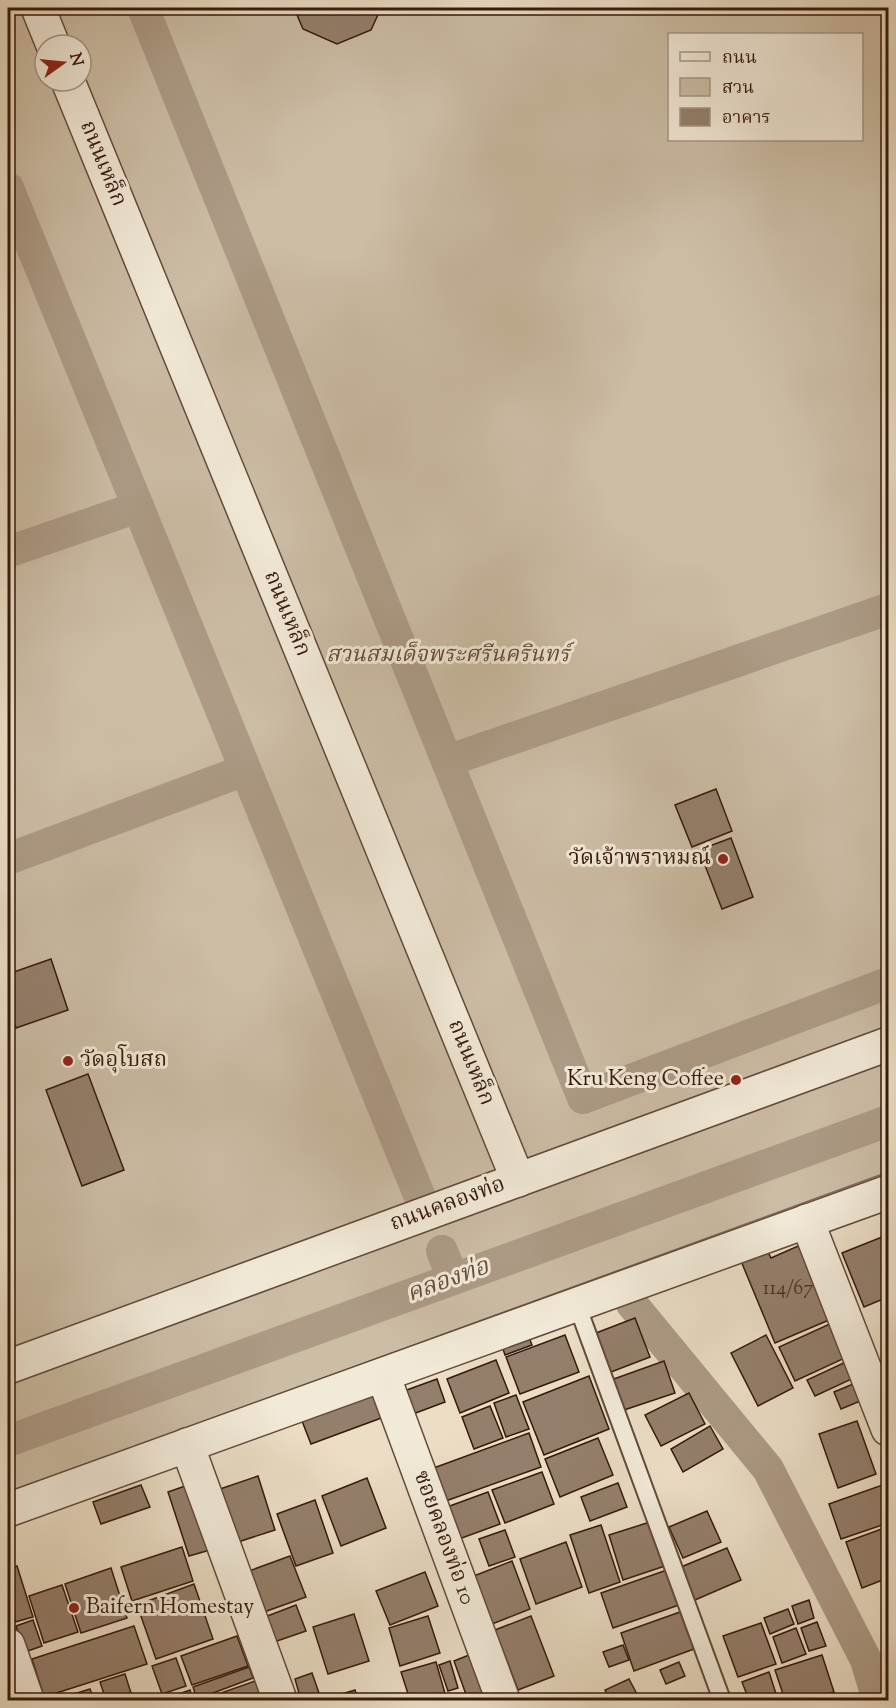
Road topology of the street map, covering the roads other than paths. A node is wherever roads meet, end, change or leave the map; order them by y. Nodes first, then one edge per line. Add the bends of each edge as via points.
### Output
1 (38, 8) edge
2 (48, 33) edge
3 (73, 93) edge
4 (888, 1044) edge
5 (518, 1180) junction
6 (888, 1192) edge
7 (807, 1221) junction
8 (577, 1305) junction
9 (8, 1367) edge
10 (383, 1375) junction
11 (888, 1429) edge
12 (187, 1445) junction
13 (8, 1510) edge
14 (8, 1645) edge
15 (27, 1701) edge
16 (280, 1701) edge
17 (503, 1701) edge
18 (722, 1701) edge

1 - 2 street
3 - 5 street, ถนนเหล็ก
4 - 5 street, ถนนคลองท่อ
5 - 9 street, ถนนคลองท่อ
6 - 7 street
7 - 8 street
7 - 11 street
8 - 10 street
8 - 18 lane
10 - 12 street
10 - 17 street, ซอยคลองท่อ 10
12 - 13 street
12 - 16 street
14 - 15 street

